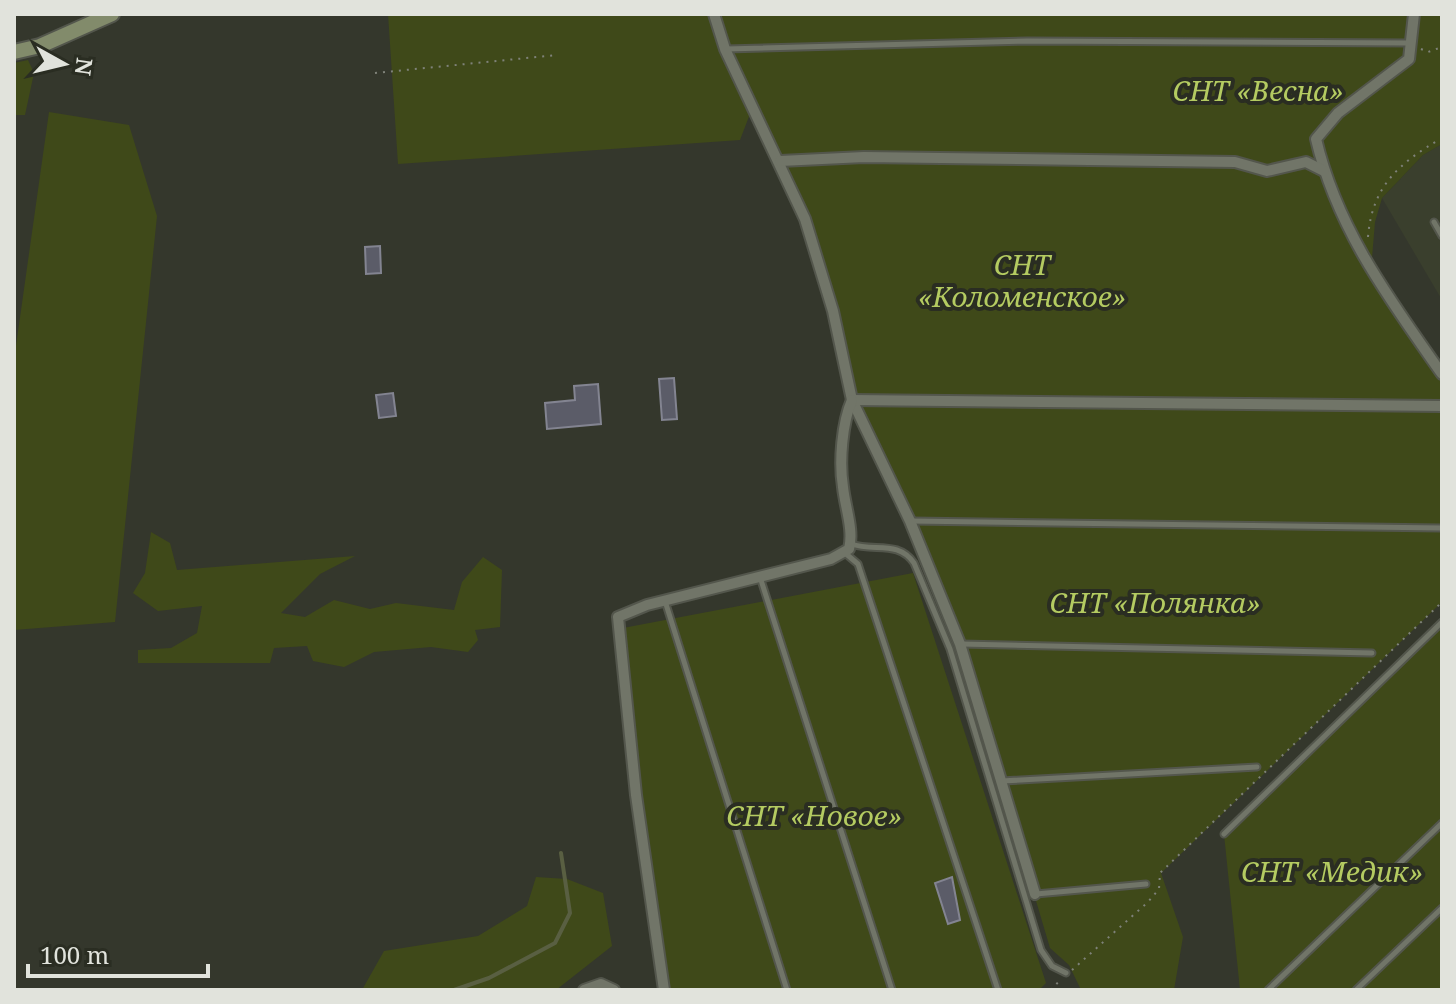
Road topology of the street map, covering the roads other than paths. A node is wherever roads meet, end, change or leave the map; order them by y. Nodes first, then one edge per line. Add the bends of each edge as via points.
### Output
1 (112, 14) edge
2 (714, 14) edge
3 (1414, 14) edge
4 (1411, 43) junction
5 (725, 49) junction
6 (14, 52) edge
7 (780, 161) junction
8 (1324, 171) junction
9 (1434, 222) dead end
10 (1442, 236) edge
11 (1442, 374) edge
12 (852, 400) junction
13 (1442, 406) edge
14 (910, 521) junction
15 (1442, 528) edge
16 (847, 548) junction
17 (760, 576) junction
18 (664, 600) junction
19 (1442, 622) edge
20 (960, 644) junction
21 (1372, 653) dead end
22 (1257, 767) dead end
23 (1001, 781) junction
24 (1442, 823) edge
25 (1224, 834) dead end
26 (1146, 884) dead end
27 (1035, 894) joint
28 (1442, 908) edge
29 (1066, 973) road end
30 (584, 990) edge
31 (614, 990) edge
32 (664, 990) edge
33 (787, 990) edge
34 (892, 990) edge
35 (998, 990) edge
36 (1268, 990) edge
37 (1356, 990) edge

1 - 6 main road
2 - 5 street
3 - 4 street
4 - 5 lane via 1027,41
4 - 8 street via 1409,59 1338,113 1316,139
5 - 7 street
7 - 8 street via 864,157 1235,162 1267,171 1306,162
7 - 12 street via 805,219 833,311
8 - 11 street via 1341,218 1366,262
9 - 10 lane
12 - 13 street
12 - 14 street
12 - 16 street via 846,413 842,483
14 - 15 lane
14 - 20 street
16 - 17 street
16 - 29 lane via 902,550 914,563 950,649 1041,950 1052,966
16 - 35 lane via 858,564
17 - 18 street
17 - 34 lane
18 - 32 street via 625,612 617,625
18 - 33 lane
19 - 25 lane
20 - 21 lane
20 - 23 street
22 - 23 lane
23 - 27 street
24 - 36 lane
26 - 27 lane
28 - 37 lane
30 - 31 street via 601,984

